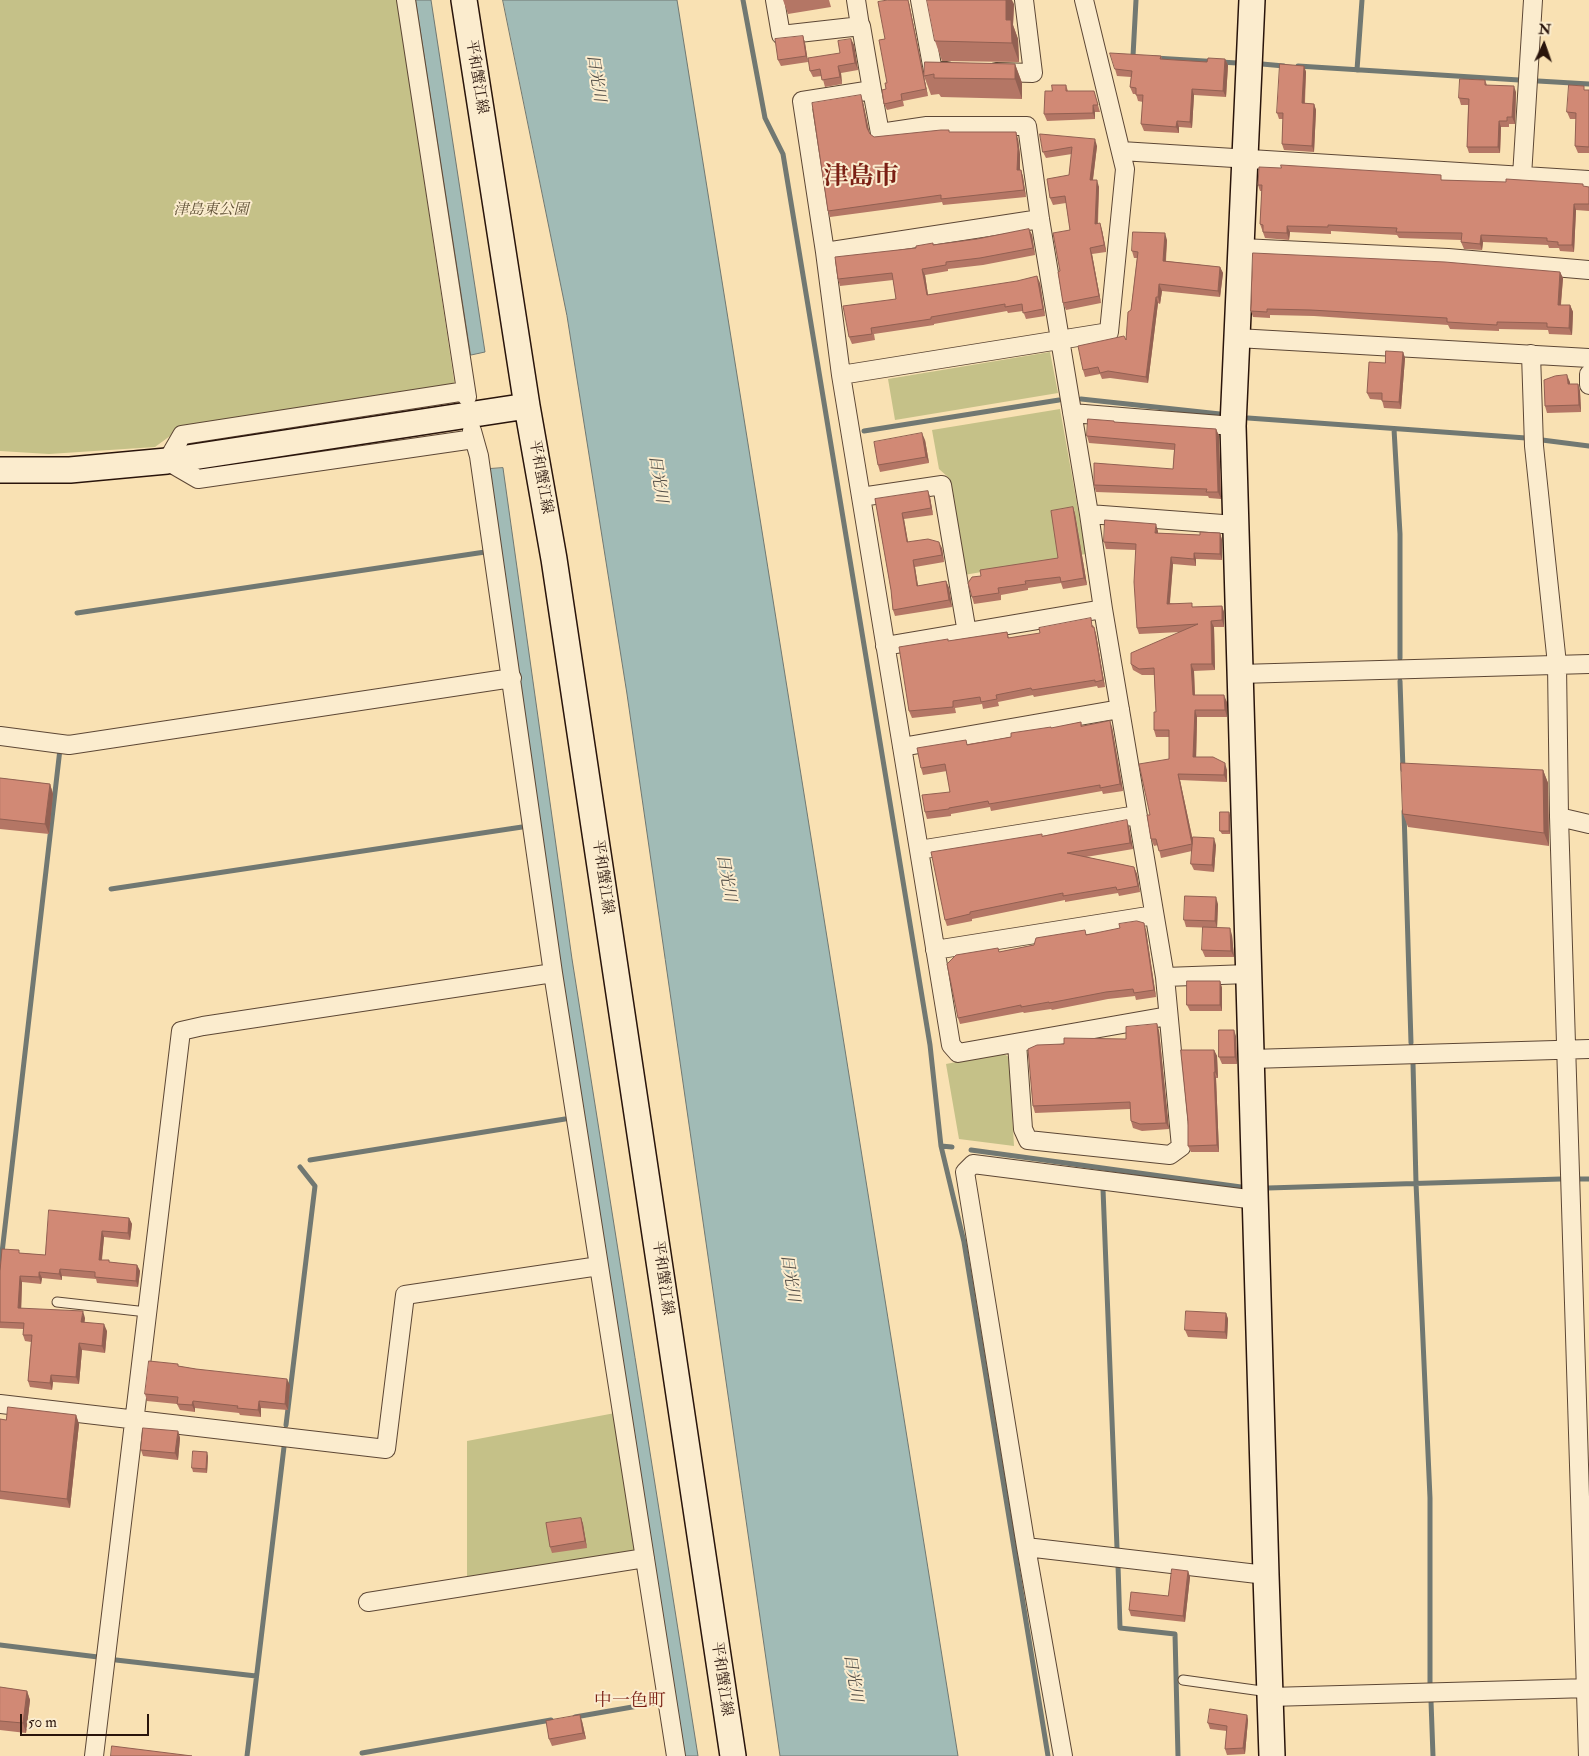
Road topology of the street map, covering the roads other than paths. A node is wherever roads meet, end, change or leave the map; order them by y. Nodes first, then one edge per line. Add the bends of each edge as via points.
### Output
1 (406, 0) edge
2 (464, 0) edge
3 (776, 0) edge
4 (856, 0) edge
5 (920, 0) edge
6 (1024, 0) edge
7 (1084, 0) edge
8 (1252, 0) edge
9 (1533, 0) edge
10 (860, 26) junction
11 (960, 72) edge
12 (978, 72) edge
13 (872, 90) junction
14 (1121, 151) junction
15 (1246, 159) junction
16 (1522, 176) junction
17 (1589, 180) edge
18 (1040, 220) junction
19 (1242, 248) junction
20 (826, 252) junction
21 (1589, 270) edge
22 (1237, 338) junction
23 (1060, 340) junction
24 (1531, 354) junction
25 (1589, 358) edge
26 (1589, 374) edge
27 (841, 376) junction
28 (1589, 385) edge
29 (527, 406) junction
30 (1072, 413) junction
31 (1233, 426) junction
32 (167, 461) junction
33 (0, 470) edge
34 (861, 497) junction
35 (1089, 514) junction
36 (1236, 525) junction
37 (1103, 609) junction
38 (967, 632) junction
39 (885, 646) junction
40 (1557, 664) junction
41 (1589, 664) edge
42 (1240, 674) junction
43 (512, 678) junction
44 (1120, 709) junction
45 (0, 736) edge
46 (902, 747) junction
47 (1137, 815) junction
48 (1560, 817) junction
49 (1589, 824) edge
50 (918, 850) junction
51 (1154, 915) junction
52 (935, 950) junction
53 (553, 973) junction
54 (1248, 974) junction
55 (1165, 977) junction
56 (1168, 1016) junction
57 (1017, 1043) junction
58 (1589, 1049) edge
59 (1566, 1050) junction
60 (1251, 1059) junction
61 (1256, 1200) junction
62 (599, 1266) junction
63 (57, 1302) dead end
64 (147, 1312) junction
65 (0, 1404) edge
66 (134, 1420) junction
67 (1026, 1547) junction
68 (645, 1558) junction
69 (1266, 1575) junction
70 (368, 1602) dead end
71 (1182, 1680) dead end
72 (1587, 1688) edge
73 (1270, 1694) junction
74 (94, 1756) edge
75 (676, 1756) edge
76 (733, 1756) edge
77 (1063, 1756) edge
78 (1272, 1756) edge
79 (1588, 1756) edge

1 - 32 street via 467,394 182,435
2 - 29 street, 平和蟹江線
3 - 10 street via 781,35
4 - 10 street
5 - 11 street via 932,71
6 - 12 street via 1032,73
7 - 14 street
8 - 15 street
9 - 16 street
10 - 13 street
13 - 18 street via 880,133 927,126 1027,126
13 - 20 street via 802,101
14 - 15 street
14 - 23 street via 1125,169 1109,332
15 - 16 street
15 - 19 street
16 - 17 street
18 - 20 street
18 - 23 street
19 - 21 street via 1448,258
19 - 22 street
20 - 27 street
22 - 24 street
22 - 31 street
23 - 27 street
23 - 30 street
24 - 25 street
24 - 40 street via 1534,446
26 - 28 street
27 - 34 street
29 - 32 street
29 - 76 street, 平和蟹江線 via 554,559
30 - 31 street
30 - 35 street
31 - 36 street
32 - 33 street via 70,470
32 - 43 street via 198,479 473,435 479,456
34 - 38 street via 942,485
34 - 39 street
35 - 36 street
35 - 37 street
36 - 42 street
37 - 38 street
37 - 44 street
38 - 39 street
39 - 46 street
40 - 41 street
40 - 42 street
40 - 48 street
42 - 54 street
43 - 45 street via 69,745
43 - 53 street
44 - 46 street
44 - 47 street
46 - 50 street
47 - 50 street
47 - 51 street
48 - 49 street
48 - 59 street
50 - 52 street
51 - 52 street
51 - 55 street
52 - 57 street via 950,1045 958,1053
53 - 62 street
53 - 64 street via 181,1032
54 - 55 street
54 - 60 street
55 - 56 street
56 - 57 street
56 - 57 street via 1181,1147 1170,1155 1028,1140 1023,1129
58 - 59 street
59 - 60 street
59 - 72 street
60 - 61 street
61 - 67 street via 973,1164 965,1172
61 - 69 street
62 - 66 street via 405,1295 386,1448
62 - 68 street
63 - 64 lane
64 - 66 street
65 - 66 street
66 - 74 street
67 - 69 street
67 - 77 street
68 - 70 street
68 - 75 street
69 - 73 street
71 - 73 lane
72 - 73 street
72 - 79 street
73 - 78 street

